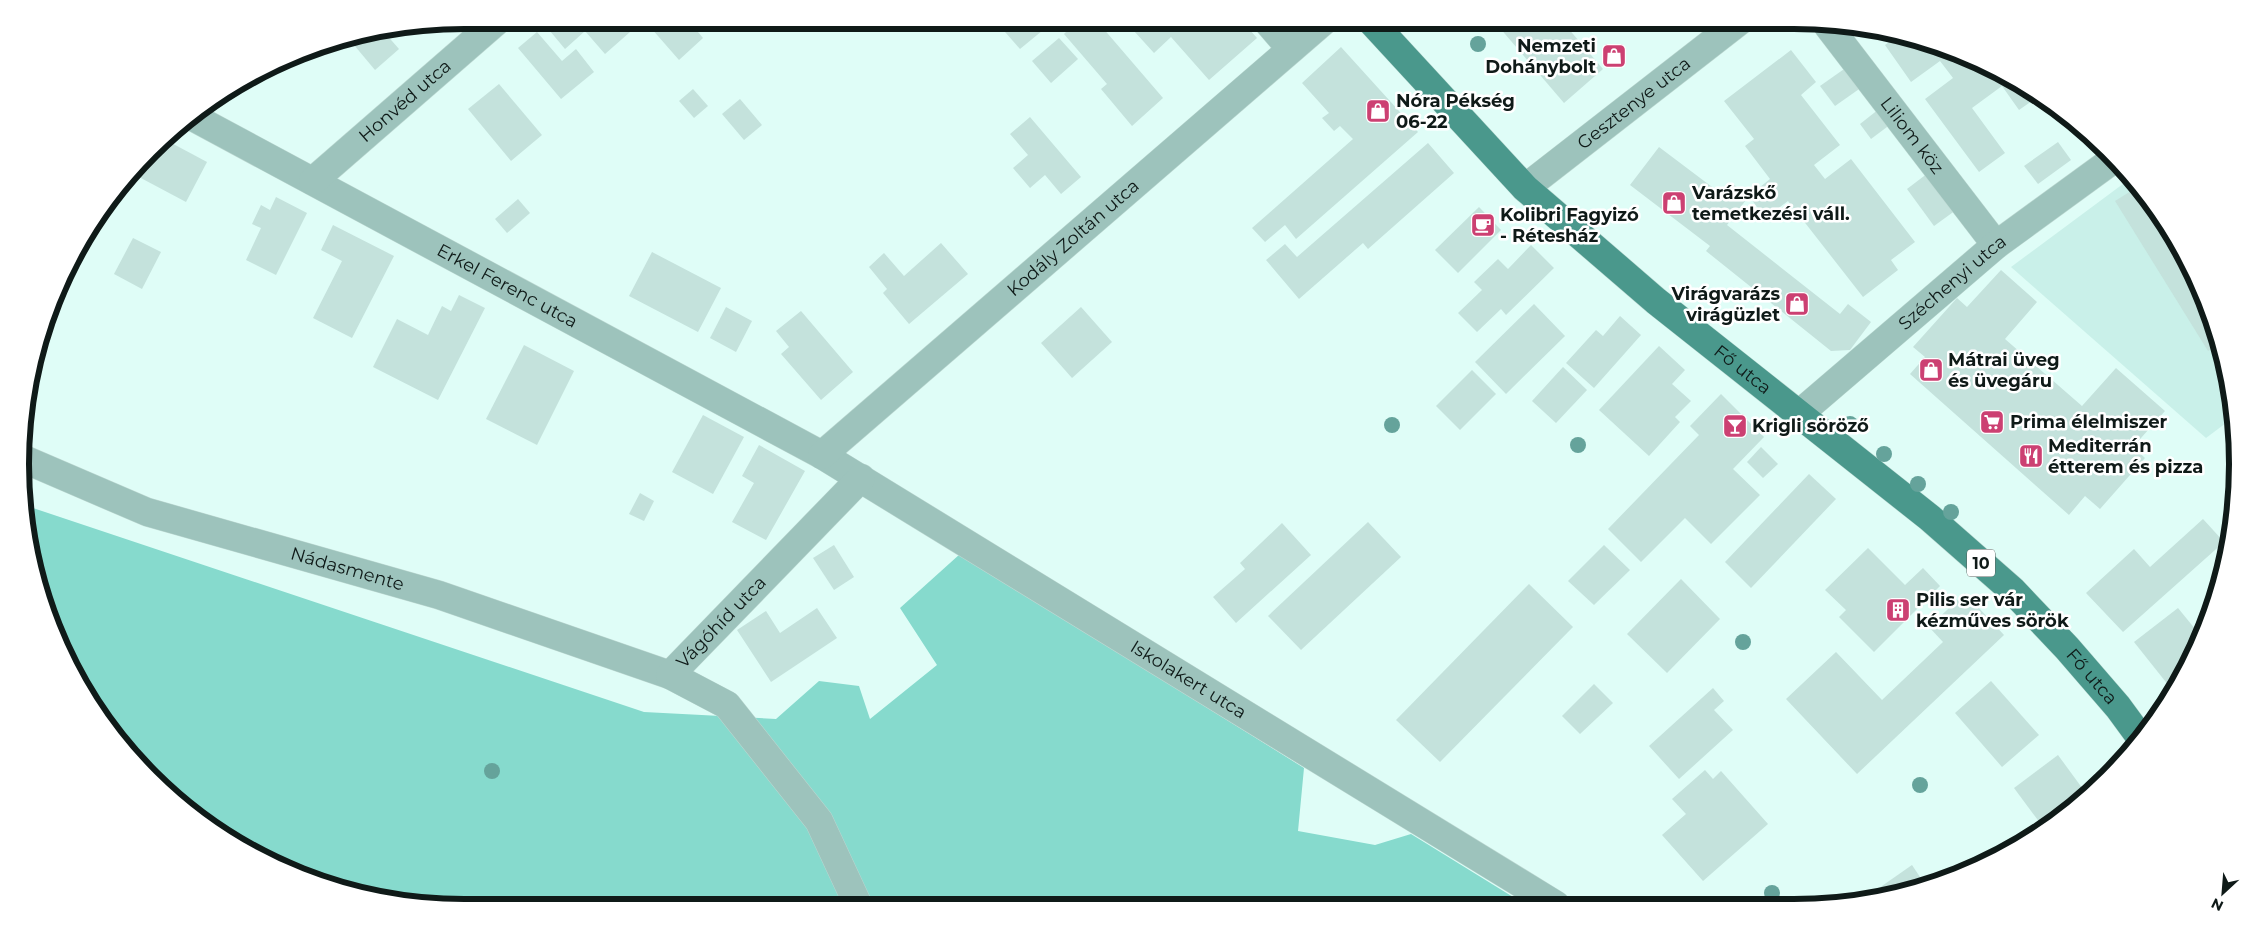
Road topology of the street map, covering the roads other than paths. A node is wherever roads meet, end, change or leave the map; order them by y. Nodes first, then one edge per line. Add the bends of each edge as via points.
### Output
1 (488, 29) edge
2 (1274, 29) edge
3 (1315, 29) edge
4 (1378, 29) edge
5 (1729, 29) edge
6 (1832, 31) edge
7 (1292, 49) junction
8 (198, 120) edge
9 (2108, 163) edge
10 (313, 181) junction
11 (1525, 188) junction
12 (1996, 245) junction
13 (1798, 414) junction
14 (822, 455) junction
15 (29, 461) edge
16 (861, 478) junction
17 (670, 675) junction
18 (2136, 732) edge
19 (855, 899) edge
20 (1546, 899) edge

1 - 10 street, Honvéd utca
2 - 7 street
3 - 7 street, Kodály Zoltán utca
4 - 11 main road, Fő utca / 10
5 - 11 street, Gesztenye utca
6 - 12 street, Liliom köz
7 - 14 street, Kodály Zoltán utca
8 - 10 street, Erkel Ferenc utca
9 - 12 street, Széchenyi utca
10 - 14 street, Erkel Ferenc utca
11 - 13 main road, Fő utca / 10 via 1656,302
12 - 13 street, Széchenyi utca
13 - 18 main road, Fő utca / 10 via 1930,518 2012,590 2067,648
14 - 16 street, Iskolakert utca
15 - 17 street, Nádasmente via 148,512 439,595
16 - 17 street, Vágóhíd utca
16 - 20 street, Iskolakert utca
17 - 19 street, Vágóhíd utca via 727,705 819,821

